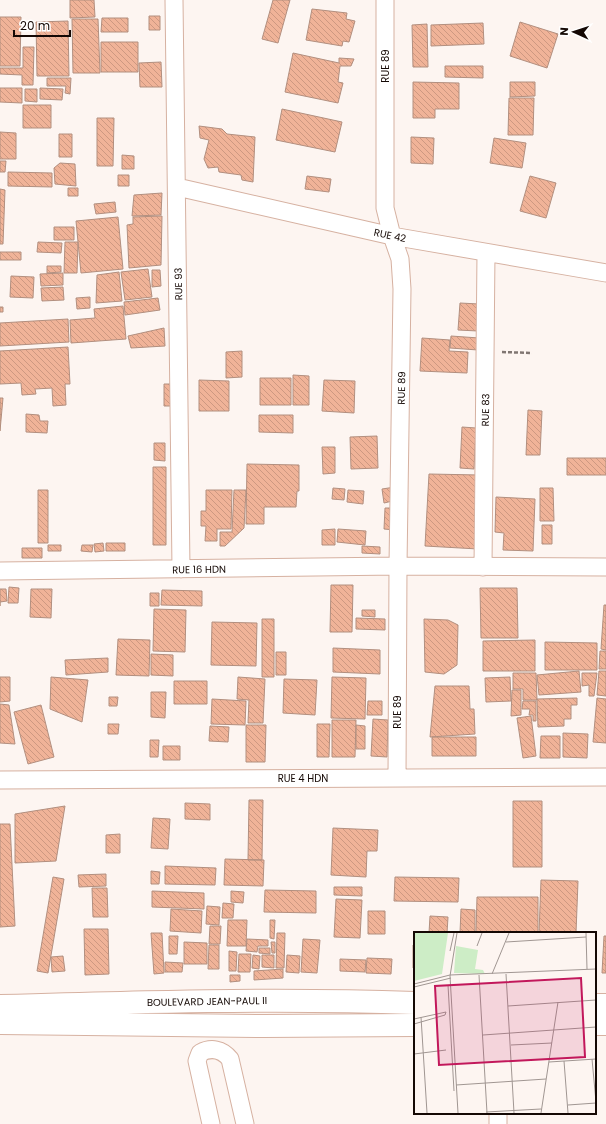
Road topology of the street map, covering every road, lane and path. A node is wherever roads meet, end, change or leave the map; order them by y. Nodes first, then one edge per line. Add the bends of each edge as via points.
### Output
1 (174, 0) edge
2 (385, 0) edge
3 (177, 187) junction
4 (392, 236) junction
5 (486, 252) junction
6 (606, 273) edge
7 (486, 352) junction
8 (532, 353) dead end
9 (398, 566) junction
10 (482, 567) junction
11 (606, 567) edge
12 (181, 569) junction
13 (0, 571) edge
14 (606, 777) edge
15 (397, 778) junction
16 (0, 780) edge
17 (414, 1003) edge
18 (606, 1004) edge
19 (596, 1005) edge
20 (0, 1006) edge
21 (0, 1023) edge
22 (414, 1025) edge
23 (211, 1124) edge
24 (244, 1124) edge

1 - 3 street, RUE 93
2 - 4 street, RUE 89 via 385,208
3 - 4 street, RUE 42
3 - 12 street, RUE 93
4 - 5 street, RUE 42
4 - 9 street, RUE 89 via 400,260 402,289
5 - 6 street, RUE 42
5 - 7 street, RUE 83
7 - 8 path
7 - 10 street, RUE 83
9 - 10 street, RUE 16 HDN
9 - 12 street, RUE 16 HDN
9 - 15 street, RUE 89
10 - 11 street, RUE 16 HDN
12 - 13 street, RUE 16 HDN
14 - 15 street, RUE 4 HDN
15 - 16 street, RUE 4 HDN
17 - 20 main road, BOULEVARD JEAN-PAUL II via 342,1000 169,1001
18 - 19 main road
21 - 22 main road
23 - 24 street via 197,1062 200,1053 208,1049 225,1052 230,1059

